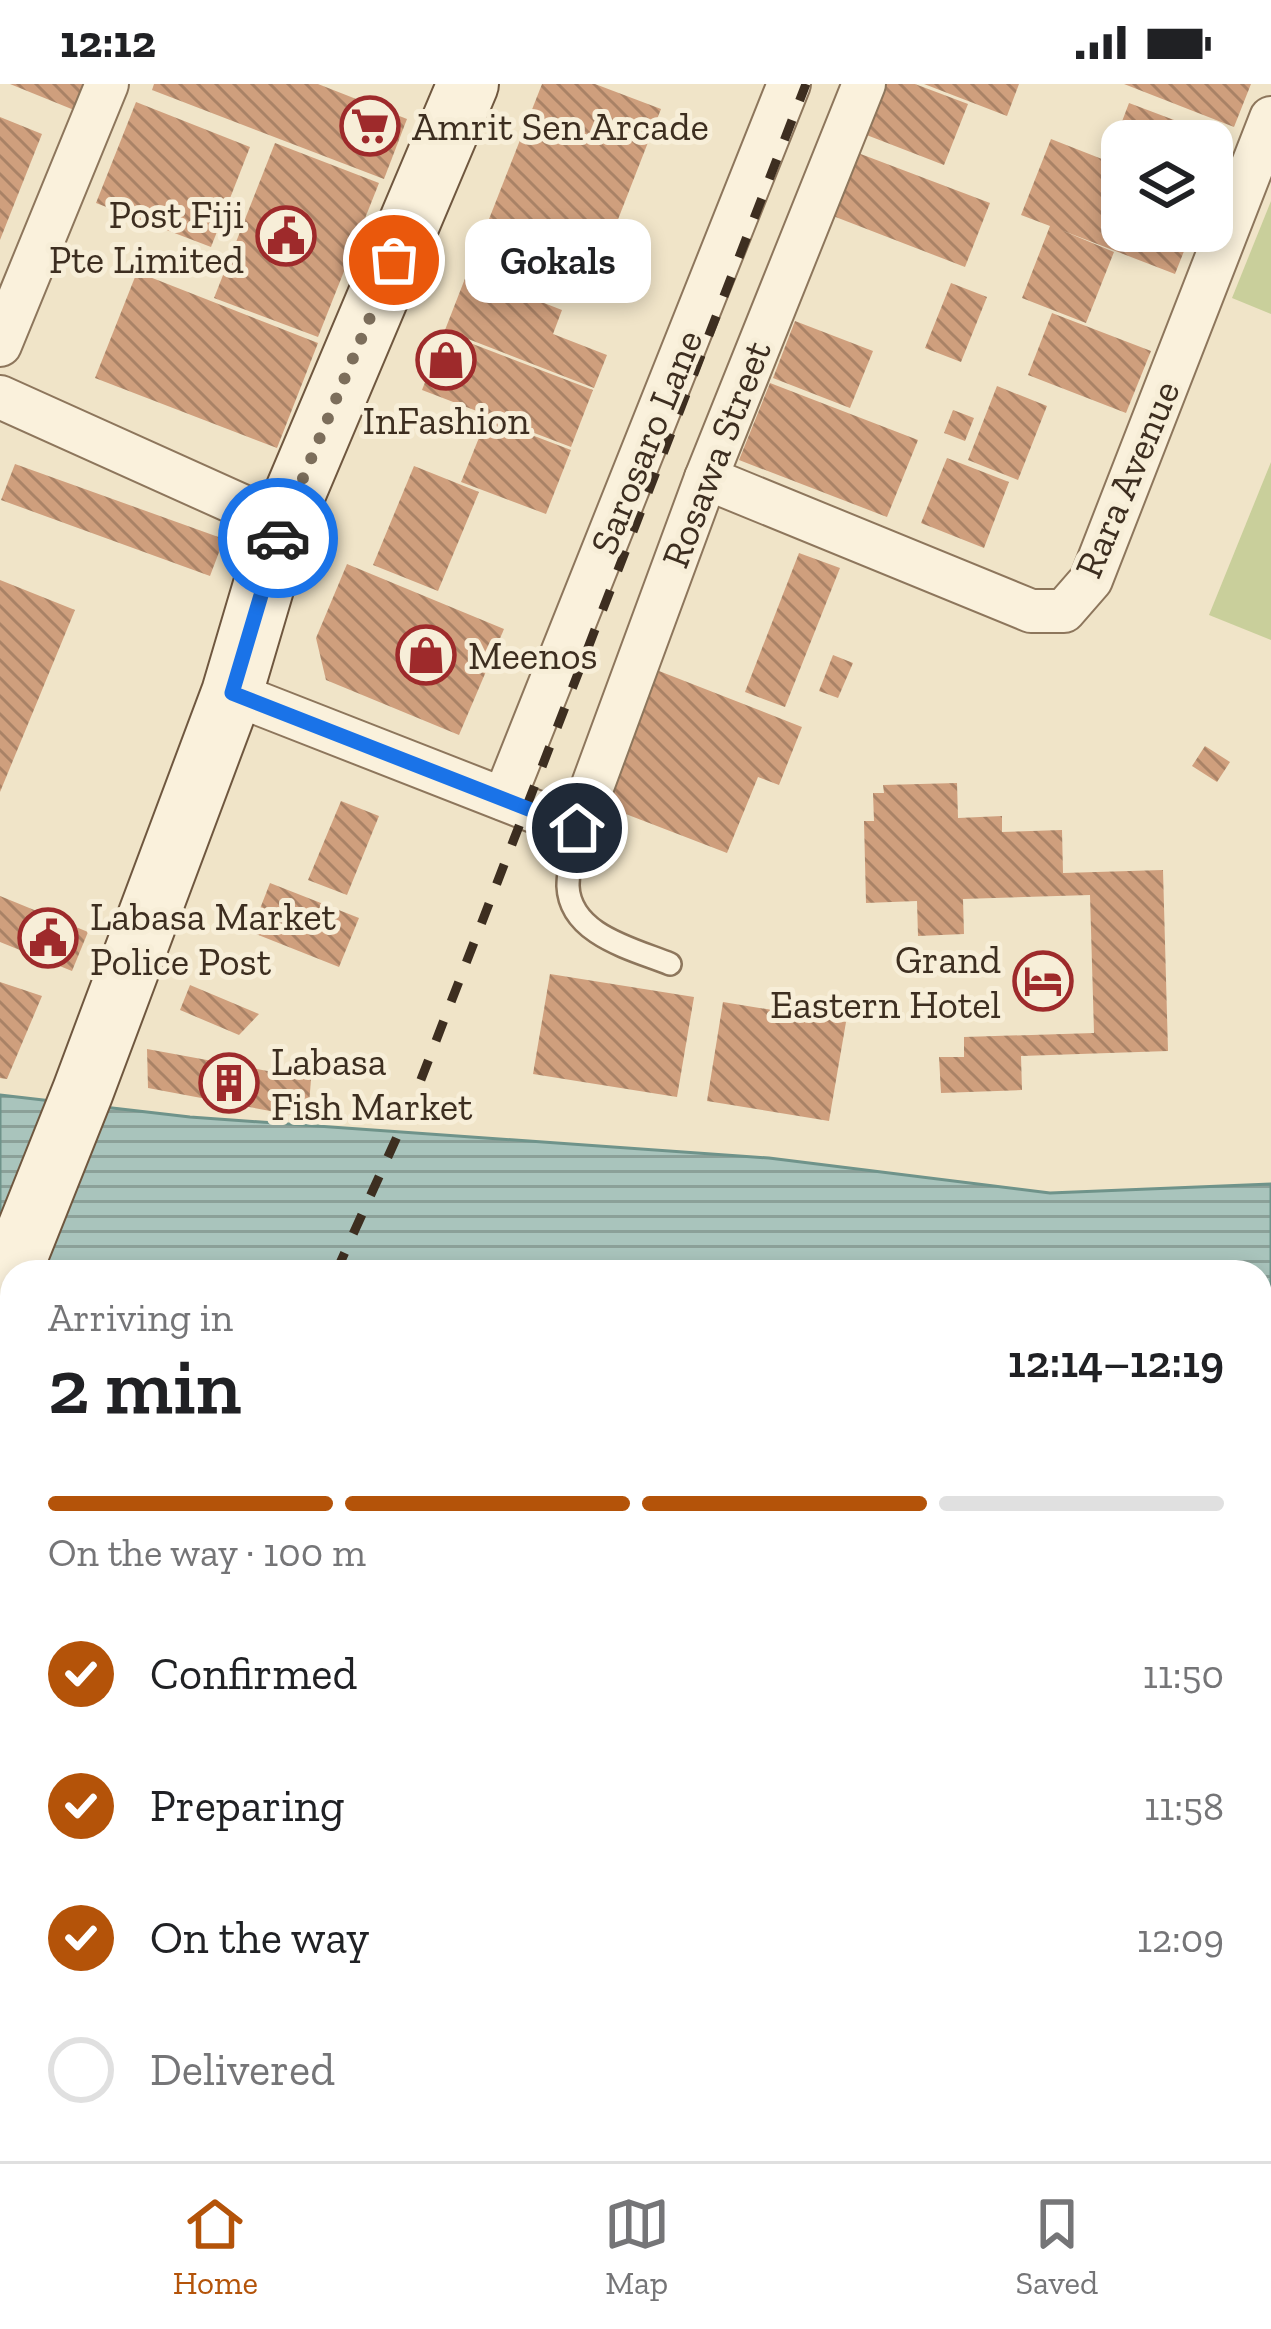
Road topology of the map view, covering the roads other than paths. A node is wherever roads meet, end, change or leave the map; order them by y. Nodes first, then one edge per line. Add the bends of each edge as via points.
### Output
1 (107, 84) edge
2 (468, 84) edge
3 (789, 84) edge
4 (864, 84) edge
5 (1271, 118) edge
6 (0, 345) edge
7 (0, 397) edge
8 (706, 478) junction
9 (282, 524) junction
10 (232, 693) junction
11 (504, 800) junction
12 (577, 828) junction
13 (670, 964) dead end
14 (16, 1260) edge

1 - 6 street
2 - 9 main road
3 - 11 street, Sarosaro Lane
4 - 8 street, Rosawa Street
5 - 8 street, Rara Avenue via 1091,580 1064,610 1031,610
7 - 9 street
8 - 12 street, Rosawa Street
9 - 10 main road
10 - 11 street
10 - 14 main road
11 - 12 street
12 - 13 lane via 568,889 581,920

